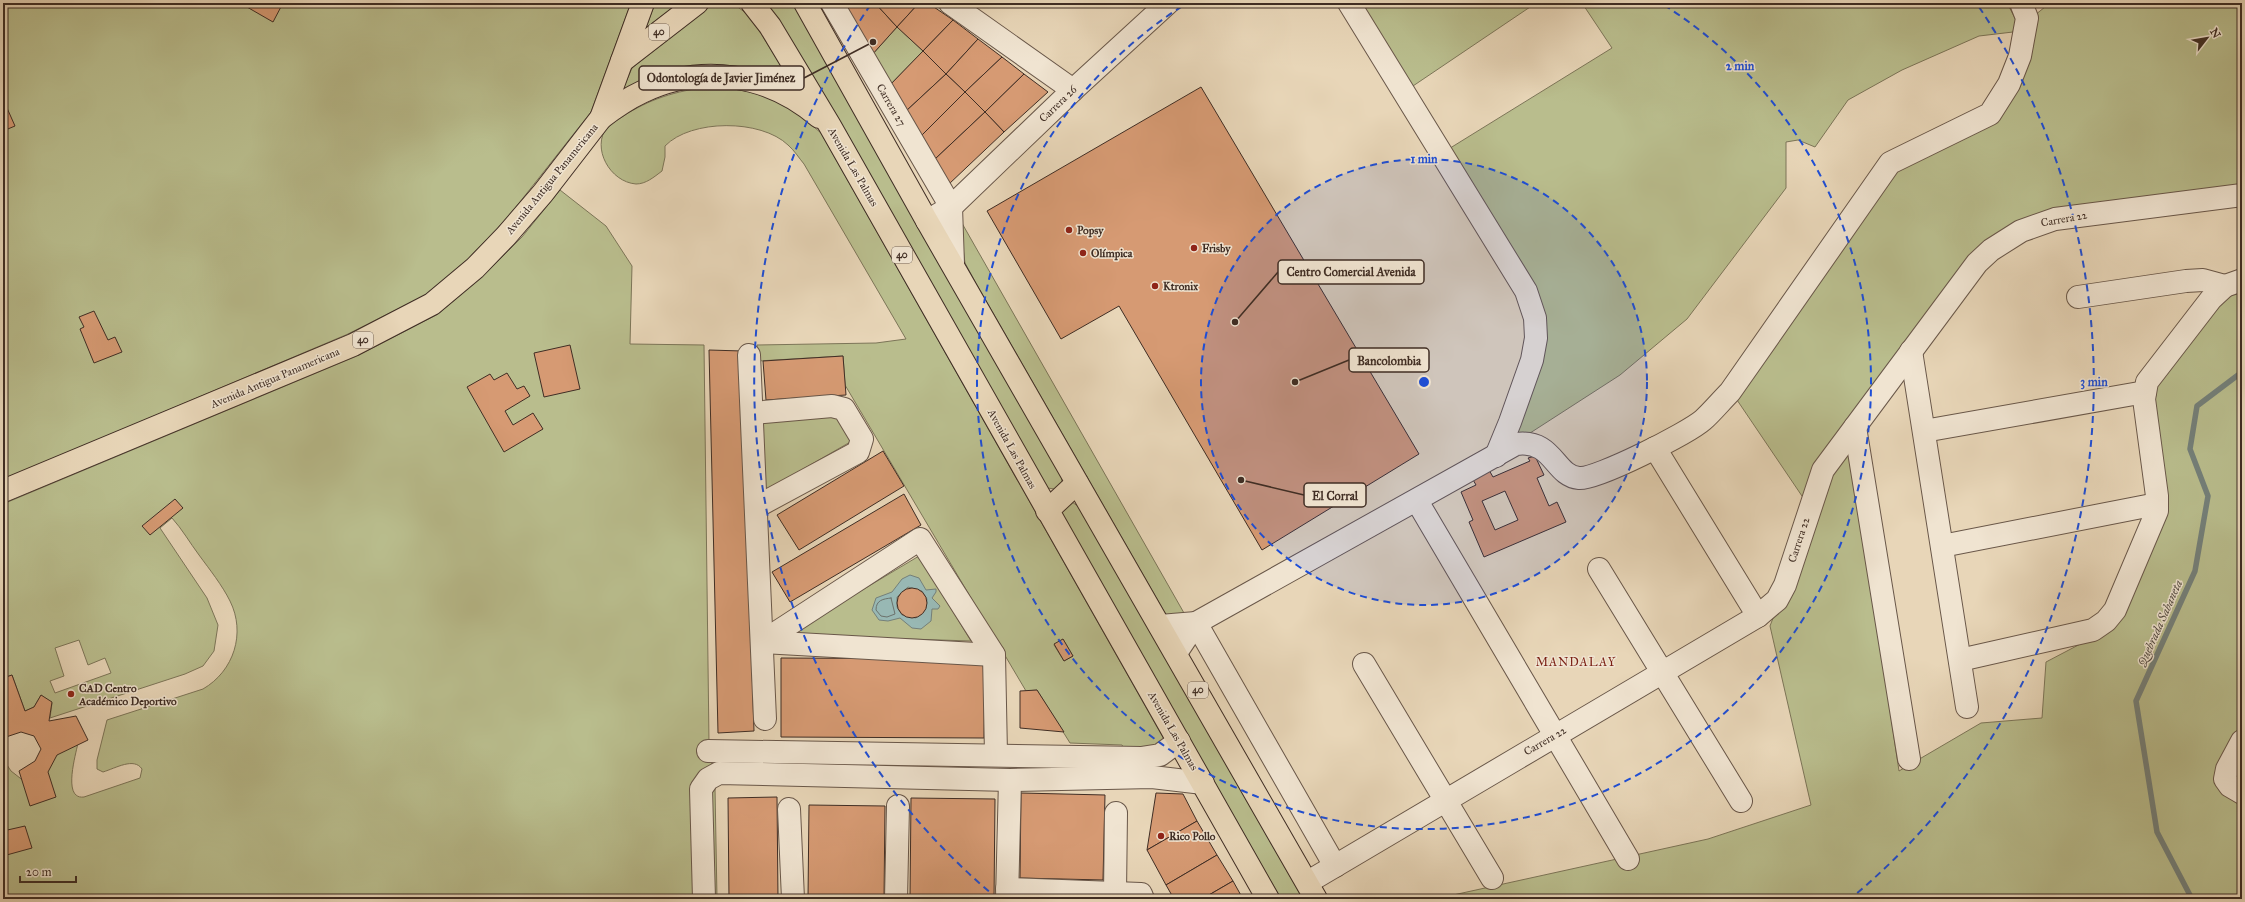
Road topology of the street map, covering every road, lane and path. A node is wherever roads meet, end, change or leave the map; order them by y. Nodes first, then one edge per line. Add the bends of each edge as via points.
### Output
1 (643, 3) edge
2 (697, 3) edge
3 (752, 3) edge
4 (805, 3) edge
5 (832, 3) edge
6 (950, 3) edge
7 (1168, 3) edge
8 (1349, 3) edge
9 (2021, 3) edge
10 (622, 61) junction
11 (1073, 90) junction
12 (601, 118) junction
13 (830, 126) junction
14 (2242, 195) edge
15 (951, 207) junction
16 (927, 221) junction
17 (953, 264) junction
18 (2234, 283) edge
19 (2078, 297) dead end
20 (1912, 351) junction
21 (749, 355) dead end
22 (2146, 392) junction
23 (752, 413) junction
24 (1855, 427) junction
25 (1924, 431) junction
26 (1655, 448) junction
27 (1496, 456) junction
28 (1077, 482) junction
29 (3, 491) edge
30 (1417, 501) junction
31 (2157, 504) junction
32 (756, 507) junction
33 (1047, 510) junction
34 (1942, 546) junction
35 (1599, 569) dead end
36 (1758, 616) junction
37 (1196, 623) junction
38 (1160, 626) junction
39 (762, 642) junction
40 (1176, 653) junction
41 (994, 655) junction
42 (1960, 660) junction
43 (1364, 664) dead end
44 (1662, 673) junction
45 (1967, 707) dead end
46 (765, 719) dead end
47 (1555, 735) junction
48 (1179, 741) junction
49 (2242, 741) edge
50 (708, 751) dead end
51 (996, 754) junction
52 (1909, 759) dead end
53 (1010, 780) junction
54 (1203, 783) junction
55 (2242, 794) edge
56 (1445, 799) junction
57 (1741, 801) dead end
58 (898, 806) dead end
59 (789, 809) dead end
60 (1116, 813) dead end
61 (1628, 859) dead end
62 (1335, 866) junction
63 (1492, 878) dead end
64 (1312, 890) edge
65 (1115, 893) junction
66 (1007, 894) edge
67 (704, 899) edge
68 (793, 899) edge
69 (896, 899) edge
70 (1144, 899) edge
71 (1268, 899) edge

1 - 10 main road, Avenida Antigua Panamericana / 40
2 - 10 main road, 40
3 - 13 main road, Avenida Las Palmas / 40 via 770,26
4 - 16 main road, 40
5 - 15 street, Carrera 27
6 - 11 street
7 - 11 street, Carrera 26
8 - 27 street via 1526,291 1535,318 1536,338 1532,360
9 - 26 street via 2027,18 2020,56 2009,84 1990,114 1890,163 1730,392 1702,421
10 - 12 main road, Avenida Antigua Panamericana / 40
11 - 15 street, Carrera 26
12 - 13 main road via 632,97 657,85 691,77 727,76 754,81 787,94 808,107
12 - 29 main road, Avenida Antigua Panamericana / 40 via 506,236 475,268 432,304 353,345
13 - 33 main road, Avenida Las Palmas / 40
14 - 20 street, Carrera 22 via 2055,219 2021,231 1991,250 1977,263
15 - 16 street, Carrera 26
15 - 17 street
16 - 17 main road, 40
17 - 28 main road, 40
18 - 19 street via 2186,281
18 - 22 street via 2212,299 2147,382
20 - 24 street, Carrera 22
20 - 25 street
21 - 23 street
22 - 25 street
22 - 31 street via 2144,399
23 - 32 street
23 - 32 street via 832,406 844,409 862,439 858,452
24 - 36 street, Carrera 22 via 1823,470 1777,600
24 - 52 street
25 - 34 street
26 - 27 street via 1600,475 1579,479 1564,471 1544,450 1528,443 1516,444
26 - 36 street
27 - 30 street
28 - 33 main road
28 - 38 main road, 40
30 - 37 street
30 - 47 street
31 - 34 street
31 - 42 street via 2115,610 2106,621 2093,630
32 - 39 street
33 - 48 main road, Avenida Las Palmas / 40
34 - 42 street
35 - 44 street
36 - 44 street, Carrera 22
37 - 38 street
37 - 40 street
37 - 62 street
38 - 40 main road, 40
39 - 41 street
39 - 41 street via 920,539
39 - 46 street
40 - 64 main road, 40
41 - 51 street
42 - 45 street
43 - 56 street
44 - 47 street, Carrera 22
44 - 57 street
47 - 56 street, Carrera 22
47 - 61 street
48 - 51 street via 1160,755 1142,758
48 - 54 main road, Avenida Las Palmas / 40
49 - 55 street via 2227,769 2225,780
50 - 51 street
53 - 54 street via 1152,777
53 - 66 street
53 - 67 street via 719,773 708,779 701,789
54 - 71 main road, Avenida Las Palmas / 40
56 - 62 street, Carrera 22
56 - 63 street
58 - 69 street
59 - 68 street
60 - 65 street
62 - 64 street, Carrera 22
65 - 66 street
65 - 70 street via 1140,894

